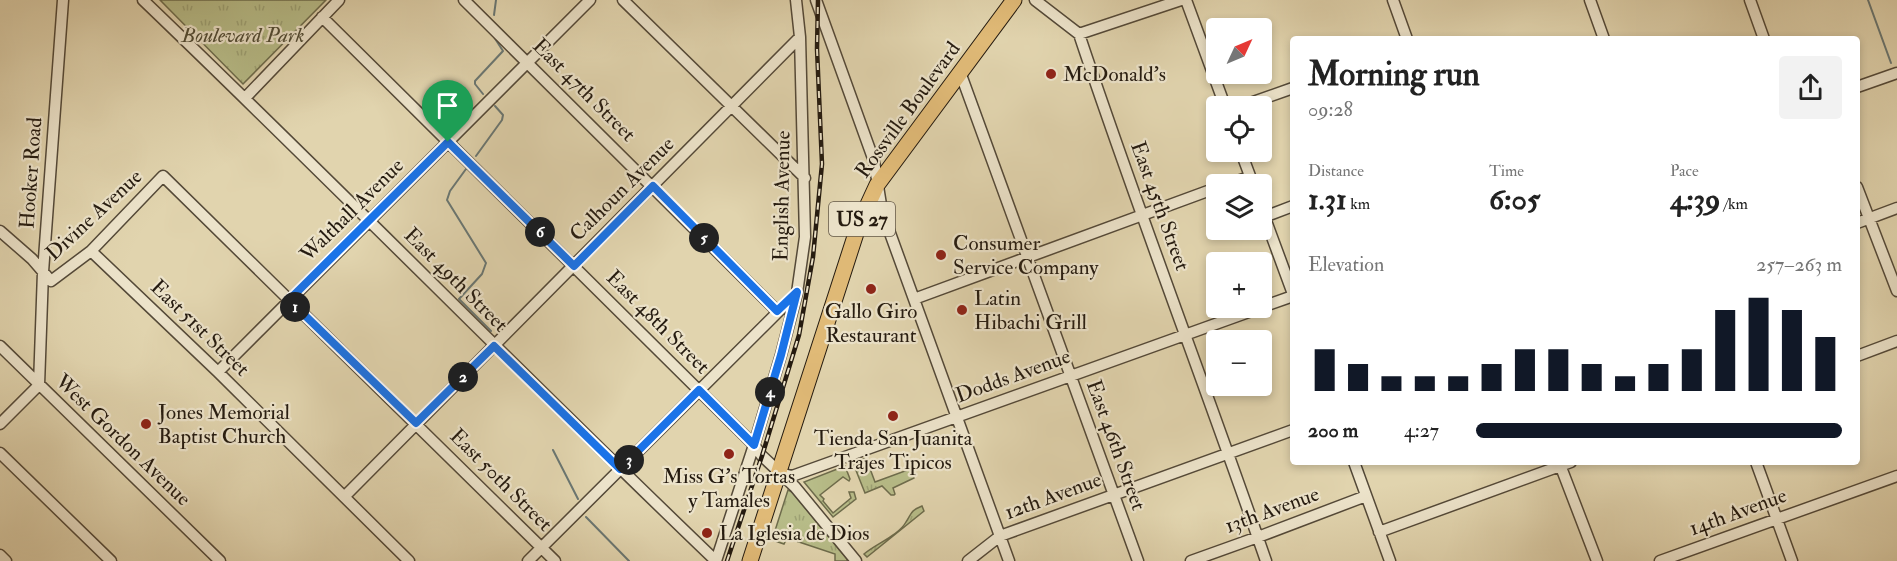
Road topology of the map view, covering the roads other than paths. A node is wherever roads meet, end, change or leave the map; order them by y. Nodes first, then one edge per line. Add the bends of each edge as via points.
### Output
1 (63, 0) edge
2 (143, 0) edge
3 (339, 0) edge
4 (465, 0) edge
5 (590, 0) edge
6 (623, 0) edge
7 (796, 0) edge
8 (816, 0) edge
9 (1014, 0) edge
10 (1035, 0) edge
11 (1181, 0) edge
12 (1186, 0) edge
13 (1393, 0) edge
14 (1590, 0) edge
15 (1750, 0) edge
16 (322, 17) junction
17 (1079, 34) junction
18 (800, 36) junction
19 (1406, 36) edge
20 (1603, 36) edge
21 (1763, 36) edge
22 (528, 62) junction
23 (960, 72) junction
24 (1897, 73) edge
25 (1860, 86) edge
26 (1290, 89) edge
27 (1221, 96) edge
28 (1270, 96) edge
29 (245, 98) junction
30 (731, 107) junction
31 (448, 142) junction
32 (163, 176) joint
33 (805, 178) junction
34 (877, 185) junction
35 (653, 186) junction
36 (1206, 192) edge
37 (1860, 195) edge
38 (1290, 207) edge
39 (1897, 208) edge
40 (1272, 211) edge
41 (1143, 215) junction
42 (1869, 218) junction
43 (369, 221) junction
44 (1860, 222) edge
45 (0, 231) edge
46 (1272, 238) edge
47 (91, 251) junction
48 (1028, 256) junction
49 (574, 266) junction
50 (43, 272) junction
51 (1290, 287) edge
52 (1897, 291) edge
53 (797, 292) junction
54 (1290, 296) edge
55 (914, 299) junction
56 (289, 300) junction
57 (1272, 303) edge
58 (777, 311) junction
59 (1230, 318) edge
60 (1185, 334) junction
61 (1897, 342) edge
62 (0, 346) edge
63 (494, 346) junction
64 (1860, 355) edge
65 (218, 372) junction
66 (1071, 376) junction
67 (39, 385) junction
68 (699, 390) junction
69 (956, 418) junction
70 (416, 423) junction
71 (0, 424) edge
72 (1290, 431) edge
73 (754, 445) junction
74 (0, 453) edge
75 (1228, 453) junction
76 (1355, 465) edge
77 (1559, 465) edge
78 (1565, 465) edge
79 (1757, 465) edge
80 (620, 469) junction
81 (779, 473) junction
82 (1897, 476) edge
83 (1114, 495) junction
84 (345, 496) junction
85 (1366, 496) junction
86 (1777, 519) junction
87 (1379, 532) junction
88 (1000, 537) junction
89 (1258, 537) junction
90 (541, 547) junction
91 (0, 555) edge
92 (6, 561) edge
93 (111, 561) edge
94 (220, 561) edge
95 (409, 561) edge
96 (528, 561) edge
97 (555, 561) edge
98 (716, 561) edge
99 (750, 561) edge
100 (856, 561) edge
101 (968, 561) edge
102 (1009, 561) edge
103 (1138, 561) edge
104 (1191, 561) edge
105 (1266, 561) edge
106 (1390, 561) edge
107 (1597, 561) edge
108 (1660, 561) edge
109 (1792, 561) edge

1 - 50 street, Hooker Road
2 - 29 street, East 49th Street
3 - 16 street
4 - 22 street, East 47th Street
5 - 22 street, Walthall Avenue
6 - 30 street
7 - 18 street, English Avenue
8 - 34 street via 874,161
9 - 23 highway, Rossville Boulevard / US 27
10 - 17 street
11 - 17 street
12 - 27 street
13 - 19 street
14 - 20 street
15 - 21 street
16 - 29 street
16 - 31 street, East 48th Street
17 - 41 street, East 45th Street
18 - 30 street, Calhoun Avenue
18 - 33 street, English Avenue
22 - 31 street, Walthall Avenue
22 - 35 street, East 47th Street
23 - 34 highway, Rossville Boulevard / US 27
23 - 48 street, East 46th Street
24 - 25 street
26 - 28 street
29 - 43 street, East 49th Street
30 - 33 street
30 - 35 street, Calhoun Avenue
31 - 43 street, Walthall Avenue
31 - 49 street, East 48th Street
32 - 47 street, Divine Avenue
32 - 56 street, East 50th Street
33 - 53 street, English Avenue via 805,237
34 - 55 street via 882,211
34 - 81 highway, Rossville Boulevard / US 27 via 859,224
35 - 49 street, Calhoun Avenue
35 - 58 street, East 47th Street
36 - 41 street
37 - 42 street
38 - 40 street
39 - 42 street
41 - 48 street
41 - 60 street, East 45th Street
42 - 44 street
42 - 52 street
43 - 56 street, Walthall Avenue
43 - 63 street, East 49th Street
45 - 50 street
46 - 51 street
47 - 50 street, Divine Avenue via 51,281
47 - 65 street, East 51st Street
48 - 55 street
48 - 66 street, East 46th Street
49 - 63 street, Calhoun Avenue
49 - 68 street, East 48th Street
50 - 67 street, Hooker Road
53 - 58 street
53 - 73 street, English Avenue
54 - 57 street, Dodds Avenue
55 - 69 street
56 - 65 street, Walthall Avenue
56 - 70 street, East 50th Street
58 - 68 street
59 - 60 street, Dodds Avenue
60 - 66 street, Dodds Avenue
60 - 75 street, East 45th Street
61 - 64 street
62 - 67 street, West Gordon Avenue
63 - 70 street, Calhoun Avenue
63 - 80 street, East 49th Street
65 - 84 street, East 51st Street
66 - 69 street, Dodds Avenue
66 - 83 street, East 46th Street
67 - 71 street
67 - 94 street, West Gordon Avenue
68 - 73 street, East 48th Street
68 - 80 street
69 - 81 street, Dodds Avenue via 792,476
69 - 88 street
70 - 84 street, Calhoun Avenue
70 - 90 street, East 50th Street
72 - 75 street, 12th Avenue
73 - 81 street, East 48th Street
73 - 98 street, English Avenue
74 - 93 street
75 - 83 street, 12th Avenue
75 - 89 street, East 45th Street
76 - 85 street
77 - 87 street
78 - 107 street
79 - 86 street
80 - 90 street
80 - 98 street, East 49th Street
81 - 99 highway, Rossville Boulevard / US 27
81 - 100 street, East 48th Street
82 - 86 street, 14th Avenue
83 - 88 street, 12th Avenue
83 - 103 street, East 46th Street
84 - 95 street, East 51st Street
85 - 87 street
85 - 89 street, 13th Avenue
86 - 108 street, 14th Avenue
86 - 109 street
87 - 106 street
88 - 101 street, 12th Avenue
88 - 102 street
89 - 104 street, 13th Avenue
89 - 105 street, East 45th Street
90 - 96 street
90 - 97 street, East 50th Street
91 - 92 street

